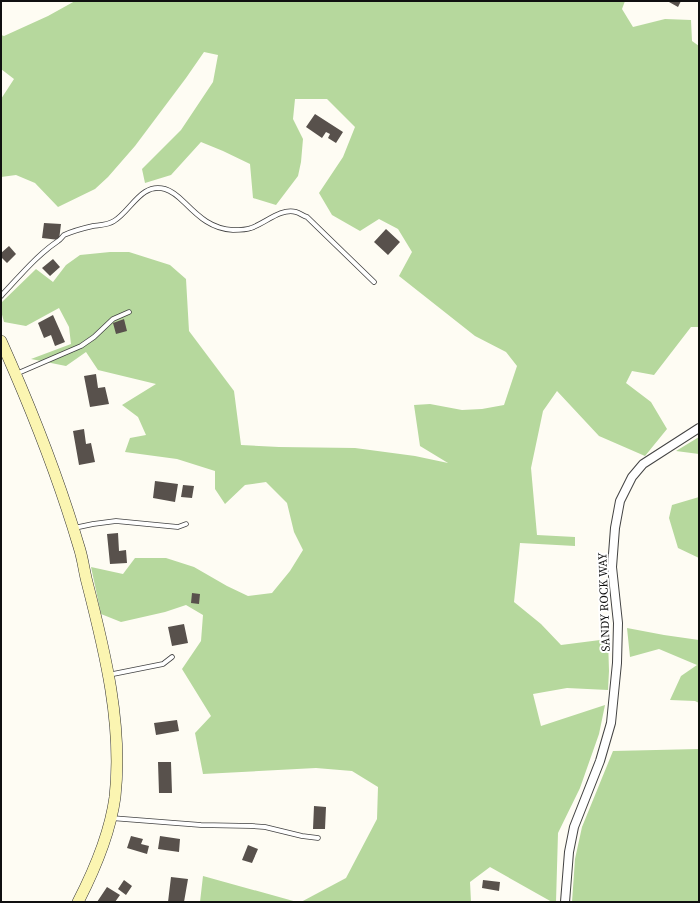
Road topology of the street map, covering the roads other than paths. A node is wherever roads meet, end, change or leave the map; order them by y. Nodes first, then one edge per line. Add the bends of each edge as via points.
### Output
1 (374, 282) dead end
2 (1, 296) edge
3 (129, 312) dead end
4 (1, 341) edge
5 (16, 374) junction
6 (699, 428) edge
7 (186, 524) dead end
8 (73, 528) junction
9 (172, 657) dead end
10 (108, 676) junction
11 (111, 818) junction
12 (318, 838) dead end
13 (78, 902) edge
14 (565, 902) edge

1 - 2 lane via 307,217 297,212 280,213 251,228 223,229 203,221 170,191 154,188 138,197 114,221 64,236 43,253
3 - 5 lane via 113,319 81,346
4 - 5 main road
5 - 8 main road via 55,473
6 - 14 street, SANDY ROCK WAY via 643,464 632,477 620,501 612,567 618,623 618,663 611,722 600,761 574,827
7 - 8 lane via 178,527 116,521
8 - 10 main road via 98,620
9 - 10 lane via 163,664
10 - 11 main road via 118,753
11 - 12 lane via 201,825 259,826
11 - 13 main road via 105,841

